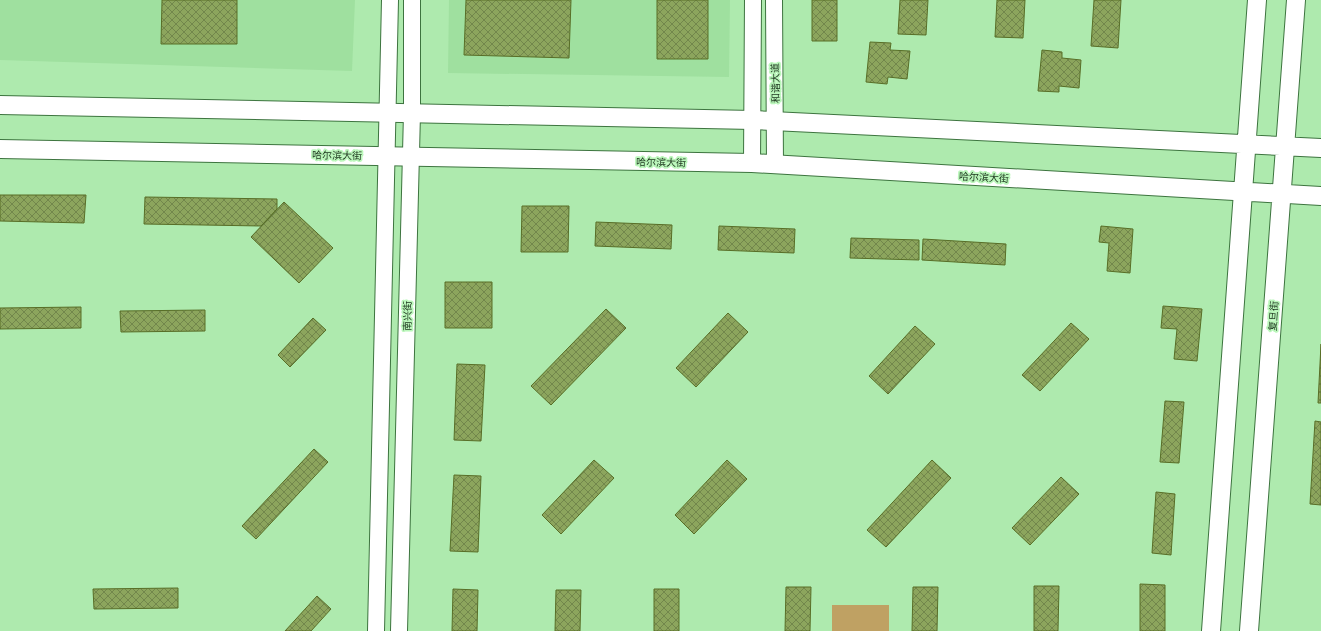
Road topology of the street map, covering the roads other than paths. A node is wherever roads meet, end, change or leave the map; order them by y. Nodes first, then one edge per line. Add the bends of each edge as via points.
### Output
1 (390, 0) edge
2 (412, 0) edge
3 (753, 0) edge
4 (774, 0) edge
5 (1257, 0) edge
6 (1296, 0) edge
7 (0, 105) edge
8 (412, 113) junction
9 (388, 114) junction
10 (753, 120) junction
11 (775, 121) junction
12 (1245, 143) junction
13 (1284, 146) junction
14 (1321, 148) edge
15 (0, 149) edge
16 (387, 156) junction
17 (410, 157) junction
18 (752, 163) junction
19 (775, 165) junction
20 (1242, 192) junction
21 (1282, 194) junction
22 (1321, 196) edge
23 (376, 631) edge
24 (399, 631) edge
25 (1211, 631) edge
26 (1249, 631) edge

1 - 9 street
2 - 8 street, 南兴街
3 - 10 street
4 - 11 street, 和谐大道
5 - 12 main road
6 - 13 main road, 复旦街
7 - 9 main road
8 - 9 main road
8 - 10 main road
8 - 17 street, 南兴街
9 - 16 street
10 - 11 main road
10 - 18 street
11 - 12 main road
11 - 19 street, 和谐大道
12 - 13 main road
12 - 20 main road
13 - 14 main road
13 - 21 main road, 复旦街
15 - 16 main road, 哈尔滨大街
16 - 17 main road, 哈尔滨大街
16 - 23 street
17 - 18 main road, 哈尔滨大街
17 - 24 street, 南兴街
18 - 19 main road, 哈尔滨大街
19 - 20 main road, 哈尔滨大街
20 - 21 main road, 哈尔滨大街
20 - 25 main road
21 - 22 main road, 哈尔滨大街
21 - 26 main road, 复旦街

